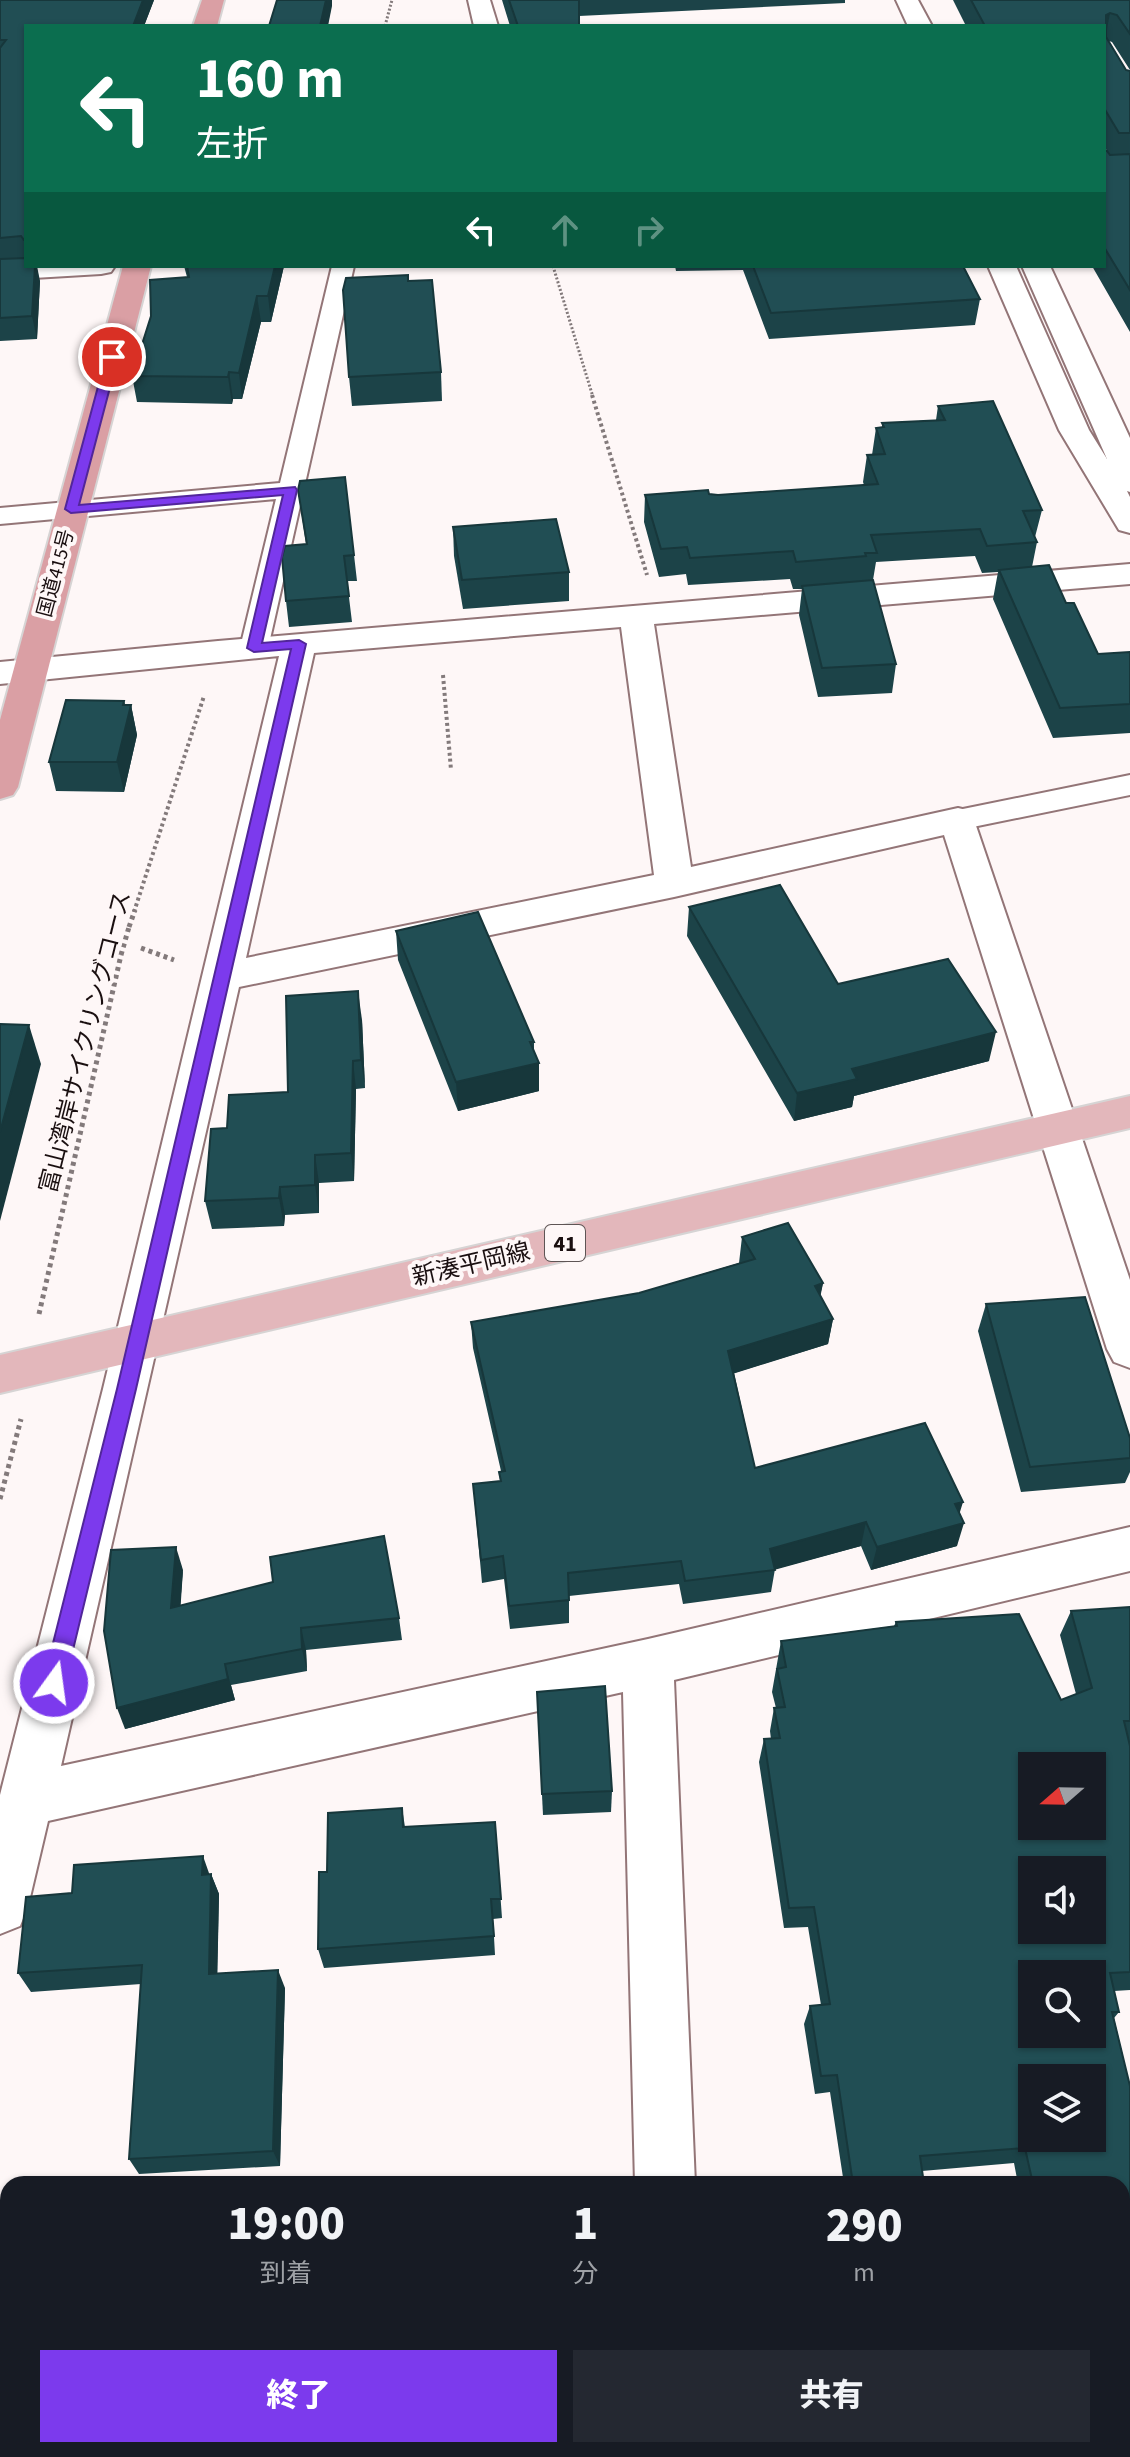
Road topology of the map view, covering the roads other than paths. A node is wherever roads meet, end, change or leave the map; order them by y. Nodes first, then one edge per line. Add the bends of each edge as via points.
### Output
1 (213, 0) edge
2 (479, 0) edge
3 (907, 0) edge
4 (206, 24) edge
5 (485, 24) edge
6 (919, 24) edge
7 (67, 268) edge
8 (136, 268) edge
9 (343, 268) edge
10 (1003, 268) edge
11 (1037, 268) edge
12 (0, 272) edge
13 (1130, 483) edge
14 (291, 490) junction
15 (71, 509) junction
16 (0, 516) edge
17 (1130, 523) edge
18 (1130, 574) edge
19 (647, 615) junction
20 (299, 644) junction
21 (254, 648) junction
22 (15, 670) edge
23 (1130, 785) edge
24 (0, 787) edge
25 (958, 820) junction
26 (674, 884) junction
27 (221, 977) junction
28 (1130, 1112) edge
29 (1058, 1128) junction
30 (137, 1342) junction
31 (1130, 1349) edge
32 (0, 1374) edge
33 (1130, 1549) edge
34 (648, 1663) junction
35 (25, 1800) junction
36 (0, 1906) edge
37 (665, 2176) edge

1 - 4 highway
2 - 5 street
3 - 6 street
7 - 12 street
8 - 15 highway, 国道415号
9 - 14 lane
10 - 17 street via 1074,430
11 - 13 street
14 - 15 lane
14 - 21 lane
15 - 16 lane
15 - 22 highway, 国道415号
18 - 19 street
19 - 20 street
19 - 26 street
20 - 21 street
20 - 27 street
21 - 22 street
22 - 24 highway, 国道415号
23 - 25 lane
25 - 26 street
25 - 29 street
26 - 27 street
27 - 30 street
28 - 29 main road, 新湊平岡線 / 41
29 - 30 main road, 新湊平岡線 / 41
29 - 31 street
30 - 32 main road, 新湊平岡線 / 41
30 - 35 street
33 - 34 street
34 - 35 street
34 - 37 street
35 - 36 street

